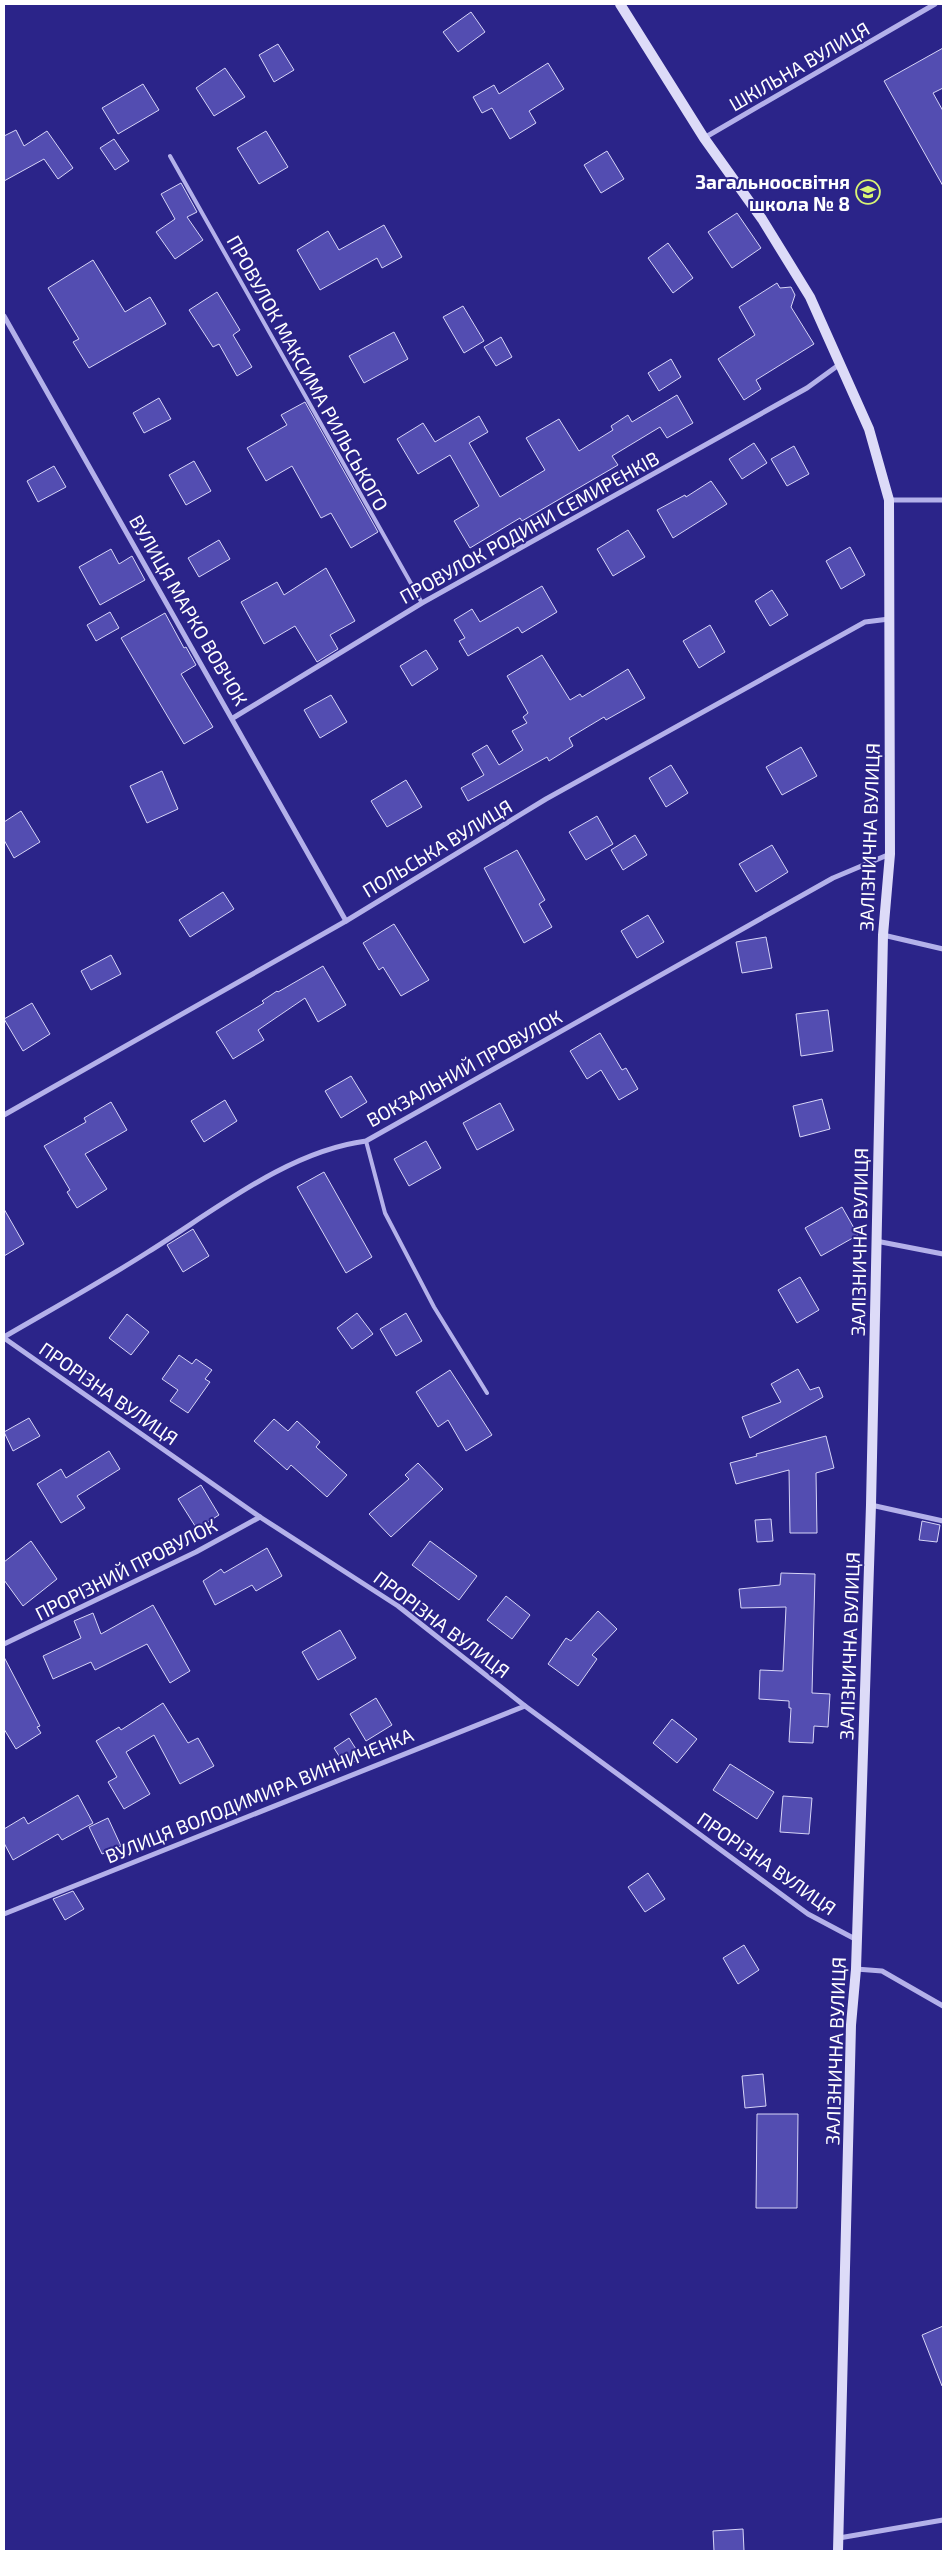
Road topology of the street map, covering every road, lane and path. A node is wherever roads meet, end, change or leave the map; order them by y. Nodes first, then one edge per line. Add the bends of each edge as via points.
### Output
1 (620, 4) edge
2 (935, 4) edge
3 (704, 138) junction
4 (170, 156) dead end
5 (4, 316) edge
6 (840, 364) junction
7 (889, 500) junction
8 (943, 500) edge
9 (422, 603) junction
10 (890, 619) junction
11 (233, 718) junction
12 (890, 854) junction
13 (346, 921) junction
14 (883, 935) junction
15 (943, 949) edge
16 (4, 1114) edge
17 (366, 1141) junction
18 (876, 1241) junction
19 (943, 1254) edge
20 (4, 1337) edge
21 (487, 1393) dead end
22 (871, 1505) junction
23 (260, 1517) junction
24 (943, 1521) edge
25 (4, 1644) edge
26 (525, 1706) junction
27 (4, 1914) edge
28 (857, 1940) junction
29 (856, 1969) junction
30 (943, 2006) edge
31 (943, 2520) edge
32 (839, 2538) junction
33 (838, 2551) edge

1 - 3 street, ЗАЛІЗНИЧНА ВУЛИЦЯ
2 - 3 street, ШКІЛЬНА ВУЛИЦЯ
3 - 6 street, ЗАЛІЗНИЧНА ВУЛИЦЯ via 762,219 810,297
4 - 9 lane, ПРОВУЛОК МАКСИМА РИЛЬСЬКОГО
5 - 11 street, ВУЛИЦЯ МАРКО ВОВЧОК
6 - 7 street, ЗАЛІЗНИЧНА ВУЛИЦЯ via 869,429
6 - 9 street, ПРОВУЛОК РОДИНИ СЕМИРЕНКІВ via 807,388
7 - 8 street
7 - 10 street, ЗАЛІЗНИЧНА ВУЛИЦЯ
9 - 11 street, ПРОВУЛОК РОДИНИ СЕМИРЕНКІВ
10 - 12 street, ЗАЛІЗНИЧНА ВУЛИЦЯ
10 - 13 street, ПОЛЬСЬКА ВУЛИЦЯ via 865,622 555,794
11 - 13 street, ВУЛИЦЯ МАРКО ВОВЧОК
12 - 14 street, ЗАЛІЗНИЧНА ВУЛИЦЯ
12 - 17 street, ВОКЗАЛЬНИЙ ПРОВУЛОК via 833,878
13 - 16 street, ПОЛЬСЬКА ВУЛИЦЯ
14 - 15 street
14 - 18 street, ЗАЛІЗНИЧНА ВУЛИЦЯ
17 - 20 street, ВОКЗАЛЬНИЙ ПРОВУЛОК via 346,1144 281,1168 146,1254
17 - 21 lane via 385,1213 434,1307
18 - 19 street
18 - 22 street, ЗАЛІЗНИЧНА ВУЛИЦЯ
20 - 23 street, ПРОРІЗНА ВУЛИЦЯ
22 - 24 street
22 - 28 street, ЗАЛІЗНИЧНА ВУЛИЦЯ
23 - 25 street, ПРОРІЗНИЙ ПРОВУЛОК via 179,1560
23 - 26 street, ПРОРІЗНА ВУЛИЦЯ via 398,1606
26 - 27 street, ВУЛИЦЯ ВОЛОДИМИРА ВИННИЧЕНКА
26 - 28 street, ПРОРІЗНА ВУЛИЦЯ via 808,1914
28 - 29 street, ЗАЛІЗНИЧНА ВУЛИЦЯ
29 - 30 street via 882,1971
29 - 32 street, ЗАЛІЗНИЧНА ВУЛИЦЯ via 851,2025
31 - 32 street
32 - 33 street, ЗАЛІЗНИЧНА ВУЛИЦЯ

